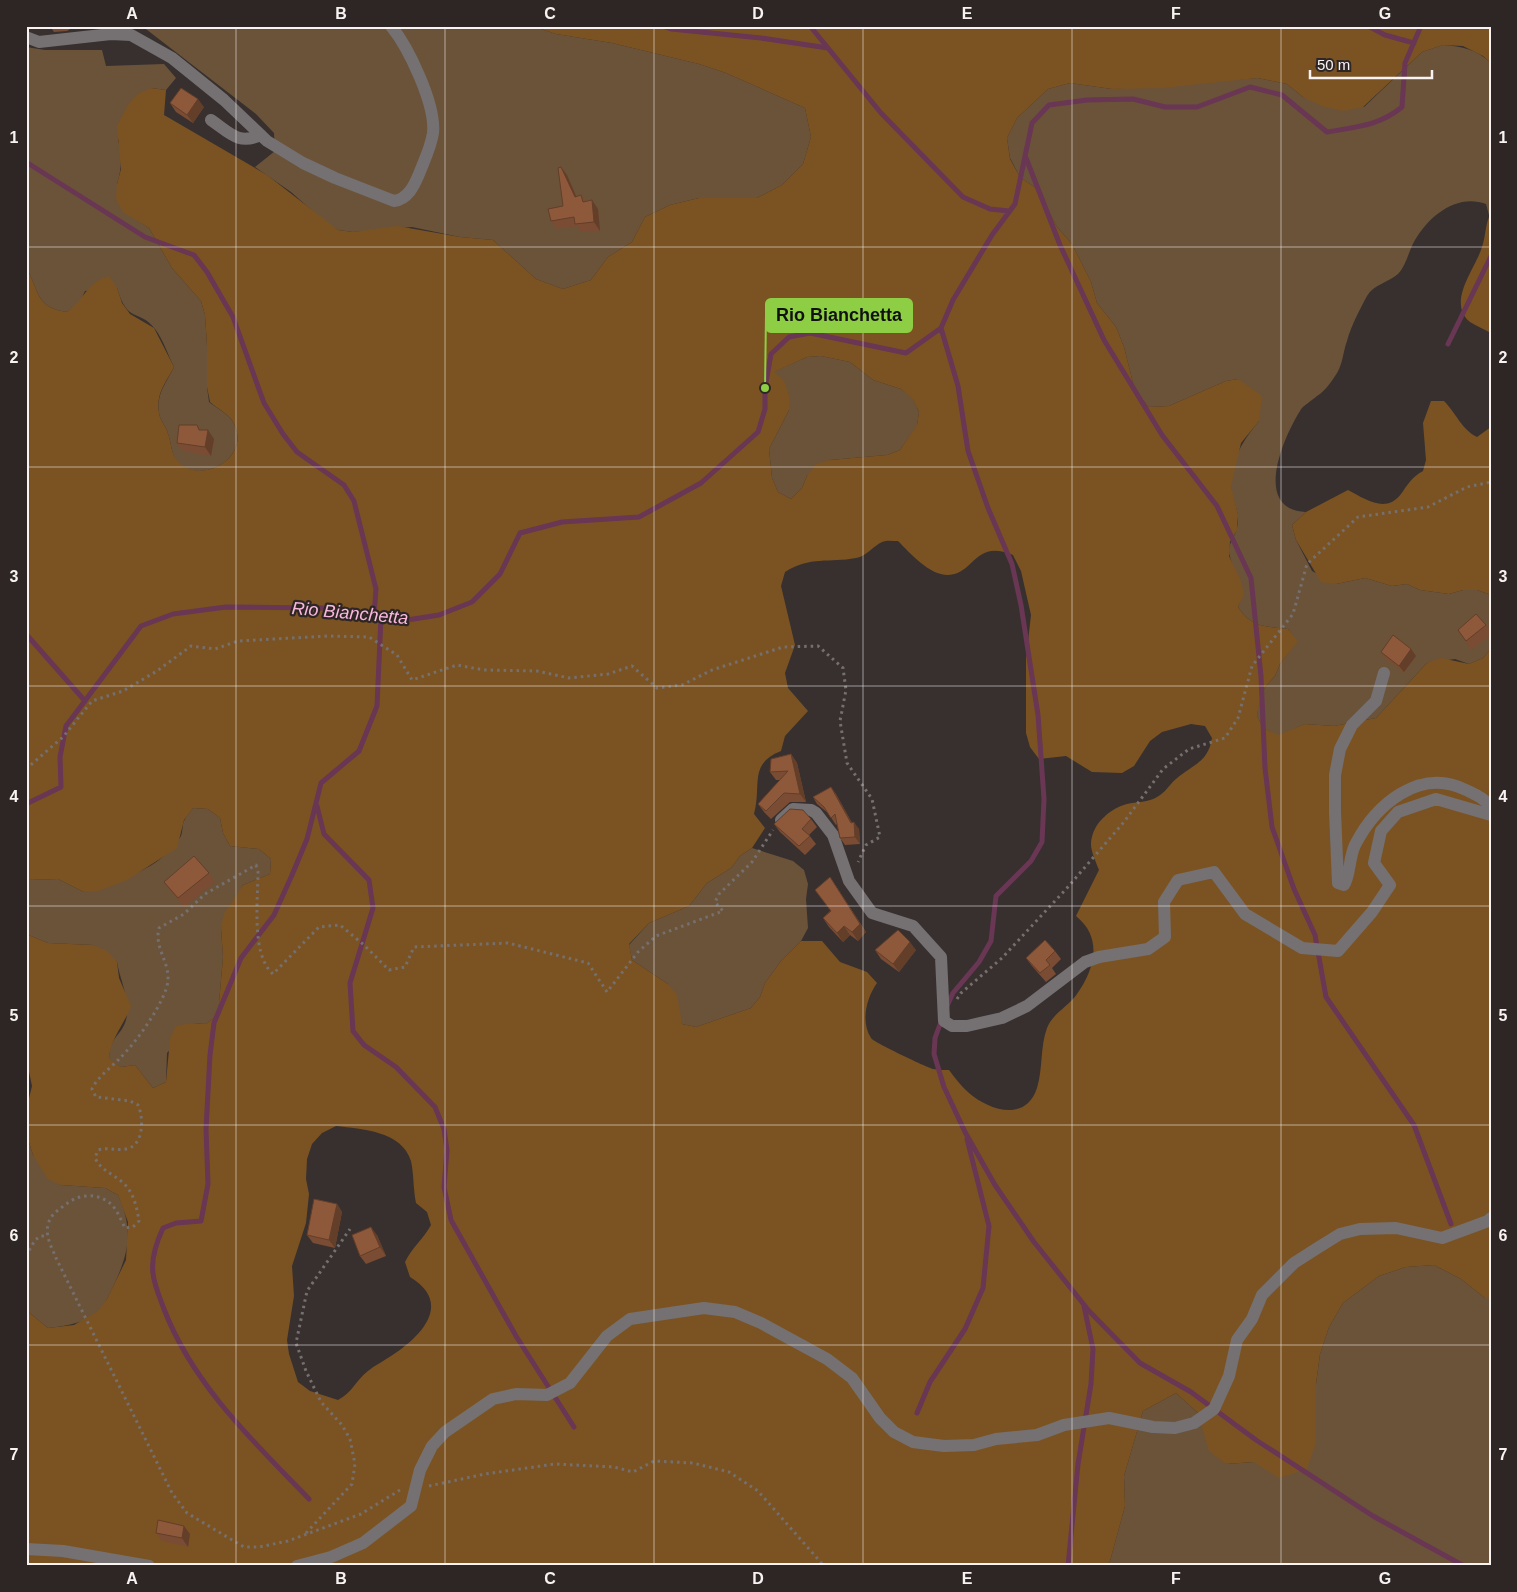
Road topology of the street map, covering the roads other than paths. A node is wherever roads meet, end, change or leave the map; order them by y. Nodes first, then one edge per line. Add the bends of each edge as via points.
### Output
1 (391, 26) edge
2 (26, 37) edge
3 (211, 120) dead end
4 (261, 135) junction
5 (1384, 673) dead end
6 (1491, 807) edge
7 (1491, 815) edge
8 (778, 823) edge
9 (1491, 1218) edge
10 (26, 1549) edge
11 (149, 1566) edge
12 (297, 1566) edge

1 - 4 street via 403,42 417,72 432,119 431,143 418,176 401,200 387,200 335,178 303,163
2 - 4 street via 39,42 111,34 131,35 172,58
3 - 4 street via 238,139 250,140
5 - 6 street via 1376,702 1352,725 1340,749 1335,775 1338,883 1344,885 1347,881 1349,859 1366,827 1397,794 1423,783 1453,783 1484,798
7 - 8 street via 1436,800 1398,812 1381,831 1374,864 1390,885 1372,912 1338,951 1302,948 1245,914 1214,872 1178,880 1164,902 1165,937 1148,949 1099,956 1085,962 1027,1006 1002,1018 967,1026 952,1026 944,1021 941,957 913,926 872,913 849,881 833,835 816,813 803,808 793,809
9 - 12 street via 1442,1238 1396,1228 1360,1229 1340,1234 1310,1252 1262,1295 1252,1319 1237,1340 1228,1376 1214,1409 1194,1423 1175,1428 1153,1428 1109,1418 974,1445 913,1442 894,1432 880,1418 852,1378 827,1359 752,1319 735,1312 704,1308 630,1319 607,1336 570,1383 546,1395 516,1394 493,1399 444,1432 432,1446 420,1470 411,1506 362,1543 331,1557
10 - 11 street via 64,1551

